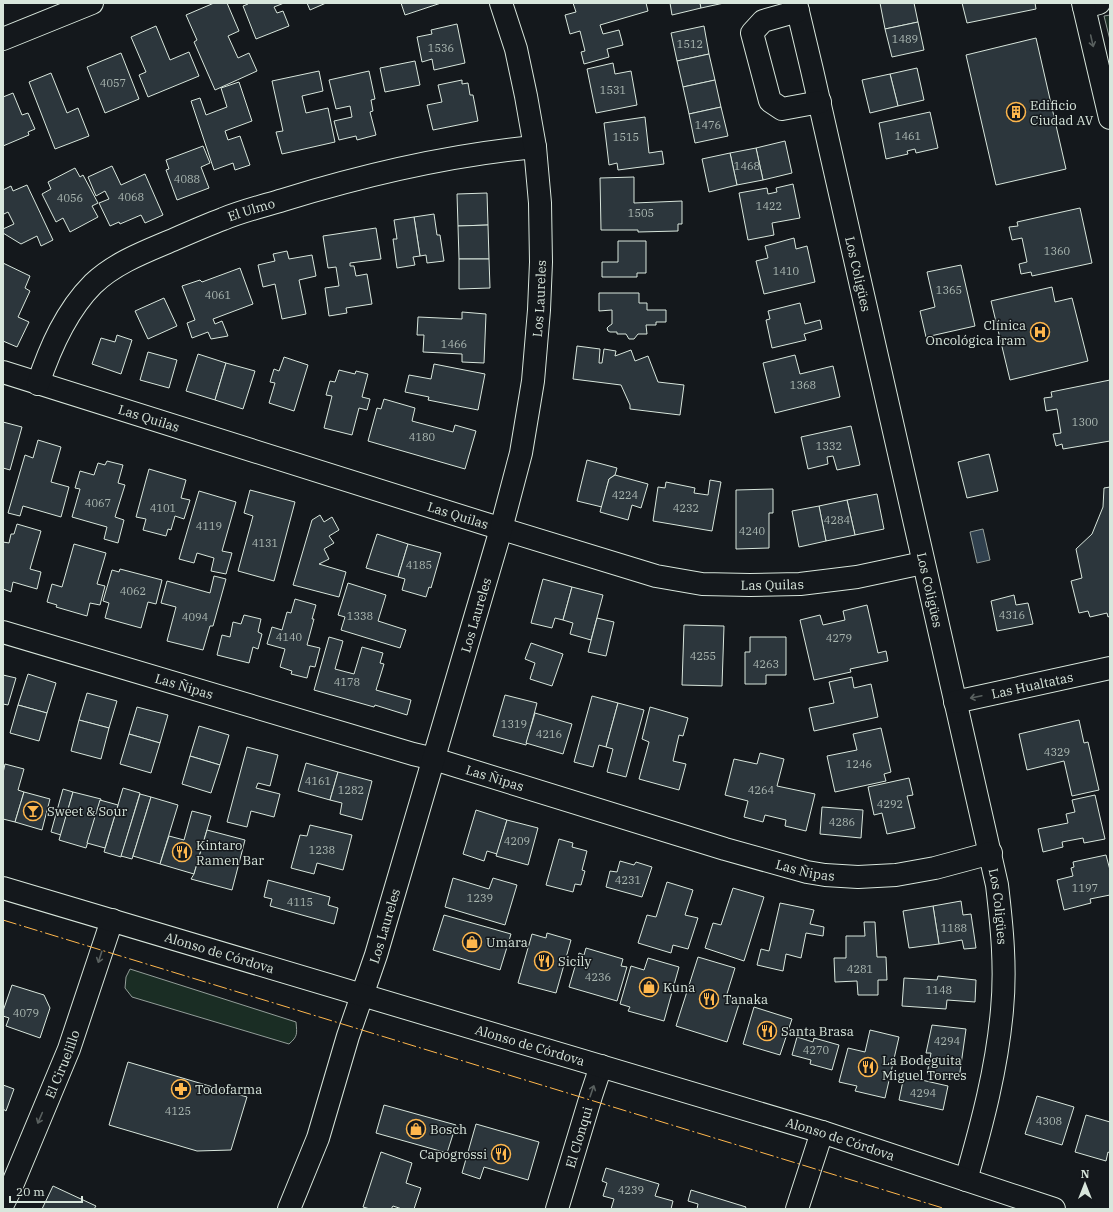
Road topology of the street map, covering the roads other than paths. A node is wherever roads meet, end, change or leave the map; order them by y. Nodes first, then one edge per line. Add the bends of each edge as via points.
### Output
1 (92, 3) edge
2 (501, 3) edge
3 (1089, 4) edge
4 (797, 7) edge
5 (3, 39) edge
6 (820, 102) junction
7 (1110, 118) edge
8 (535, 147) junction
9 (3, 372) edge
10 (38, 384) junction
11 (501, 529) junction
12 (923, 563) junction
13 (3, 632) edge
14 (1110, 668) edge
15 (955, 702) junction
16 (434, 759) junction
17 (991, 853) junction
18 (3, 888) edge
19 (112, 920) junction
20 (363, 995) junction
21 (601, 1066) junction
22 (822, 1132) junction
23 (966, 1180) junction
24 (3, 1204) edge
25 (289, 1209) edge
26 (557, 1209) edge
27 (797, 1209) edge
28 (1054, 1209) edge

1 - 5 street
2 - 8 street, Los Laureles via 516,50
3 -> 7 street
4 - 6 street, Los Coligües
4 - 6 street via 763,21 752,33 770,102 782,109
6 - 12 street, Los Coligües
8 - 10 street, El Ulmo via 435,162 350,181 224,218 125,261 94,284 74,307 46,360
8 - 11 street, Los Laureles via 540,204 541,262 533,381 521,453
9 - 10 street, Las Quilas
10 - 11 street, Las Quilas
11 - 12 street, Las Quilas via 656,576 702,584 800,584 857,577
11 - 16 street, Los Laureles
12 - 15 street, Los Coligües
13 - 16 street, Las Ñipas
14 -> 15 street, Las Hualtatas
15 - 17 street, Los Coligües
16 - 17 street, Las Ñipas via 807,872 858,877 896,875
16 - 20 street, Los Laureles
17 - 23 street, Los Coligües via 1004,949 1002,1009 991,1081
18 - 19 street, Alonso de Córdova
19 - 20 street, Alonso de Córdova
19 -> 24 street, El Ciruelillo via 69,1049
20 - 21 street, Alonso de Córdova
20 - 25 street, Los Laureles via 348,1036 318,1138
21 - 22 street, Alonso de Córdova
26 -> 21 street, El Clonqui
22 - 23 street, Alonso de Córdova
22 - 27 street
23 - 28 street, Alonso de Córdova

